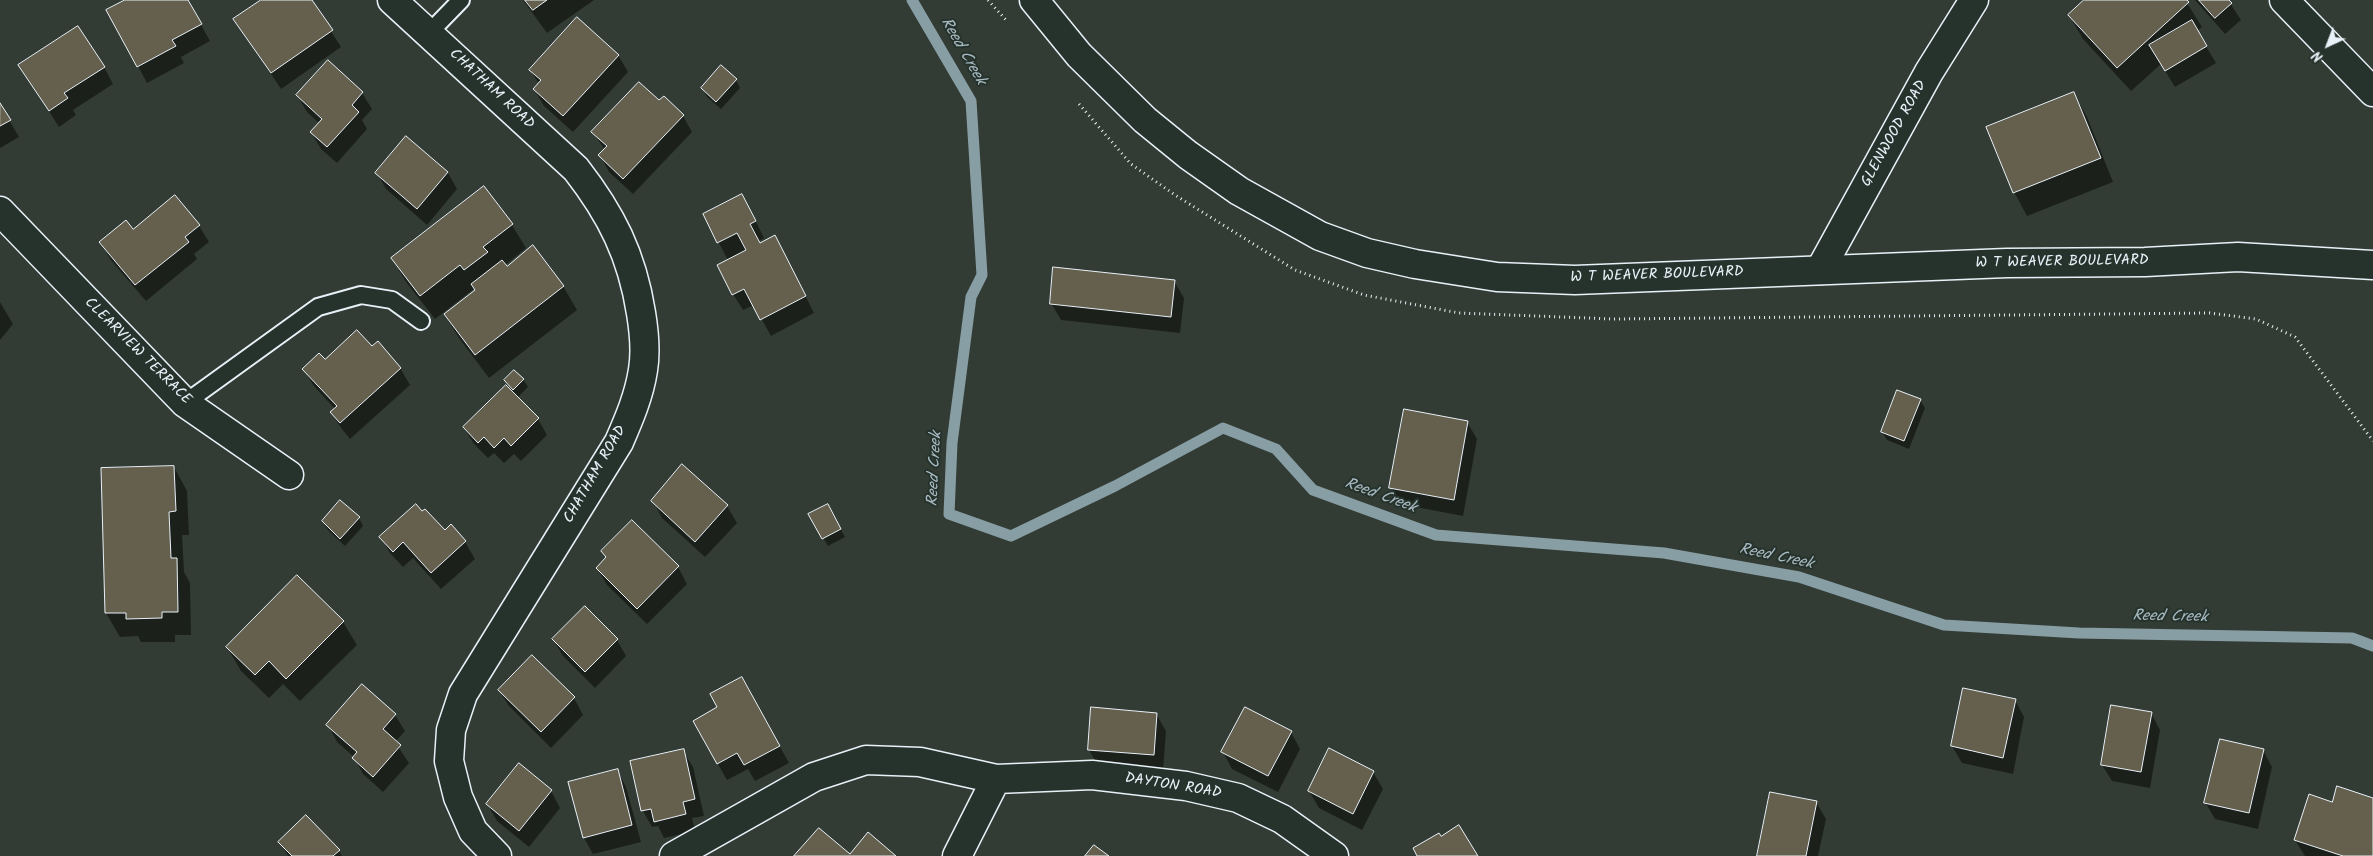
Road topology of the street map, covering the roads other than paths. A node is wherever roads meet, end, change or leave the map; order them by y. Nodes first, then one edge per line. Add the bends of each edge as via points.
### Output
1 (392, 0) edge
2 (461, 0) edge
3 (1034, 0) edge
4 (1974, 0) edge
5 (2284, 0) edge
6 (429, 33) junction
7 (2373, 92) edge
8 (0, 211) edge
9 (2373, 265) edge
10 (1820, 270) junction
11 (421, 320) dead end
12 (185, 403) junction
13 (289, 475) dead end
14 (996, 779) junction
15 (496, 856) edge
16 (674, 856) edge
17 (957, 856) edge
18 (1334, 856) edge

1 - 6 street, CHATHAM ROAD
2 - 6 lane
3 - 10 street, W T WEAVER BOULEVARD via 1079,55 1145,120 1188,155 1239,191 1320,236 1368,253 1498,277 1575,280
4 - 10 street, GLENWOOD ROAD via 1929,72
5 - 7 street
6 - 15 street, CHATHAM ROAD via 576,168 598,198 619,234 636,280 644,333 641,378 635,405 618,442 463,694 451,730 448,761 458,796 473,831
8 - 12 street, CLEARVIEW TERRACE
9 - 10 street, W T WEAVER BOULEVARD via 2238,257
11 - 12 lane via 392,300 360,295 318,307
12 - 13 street, CLEARVIEW TERRACE
14 - 16 street via 920,762 866,760 814,777
14 - 17 street
14 - 18 street, DAYTON ROAD via 1092,776 1204,790 1238,798 1282,819

